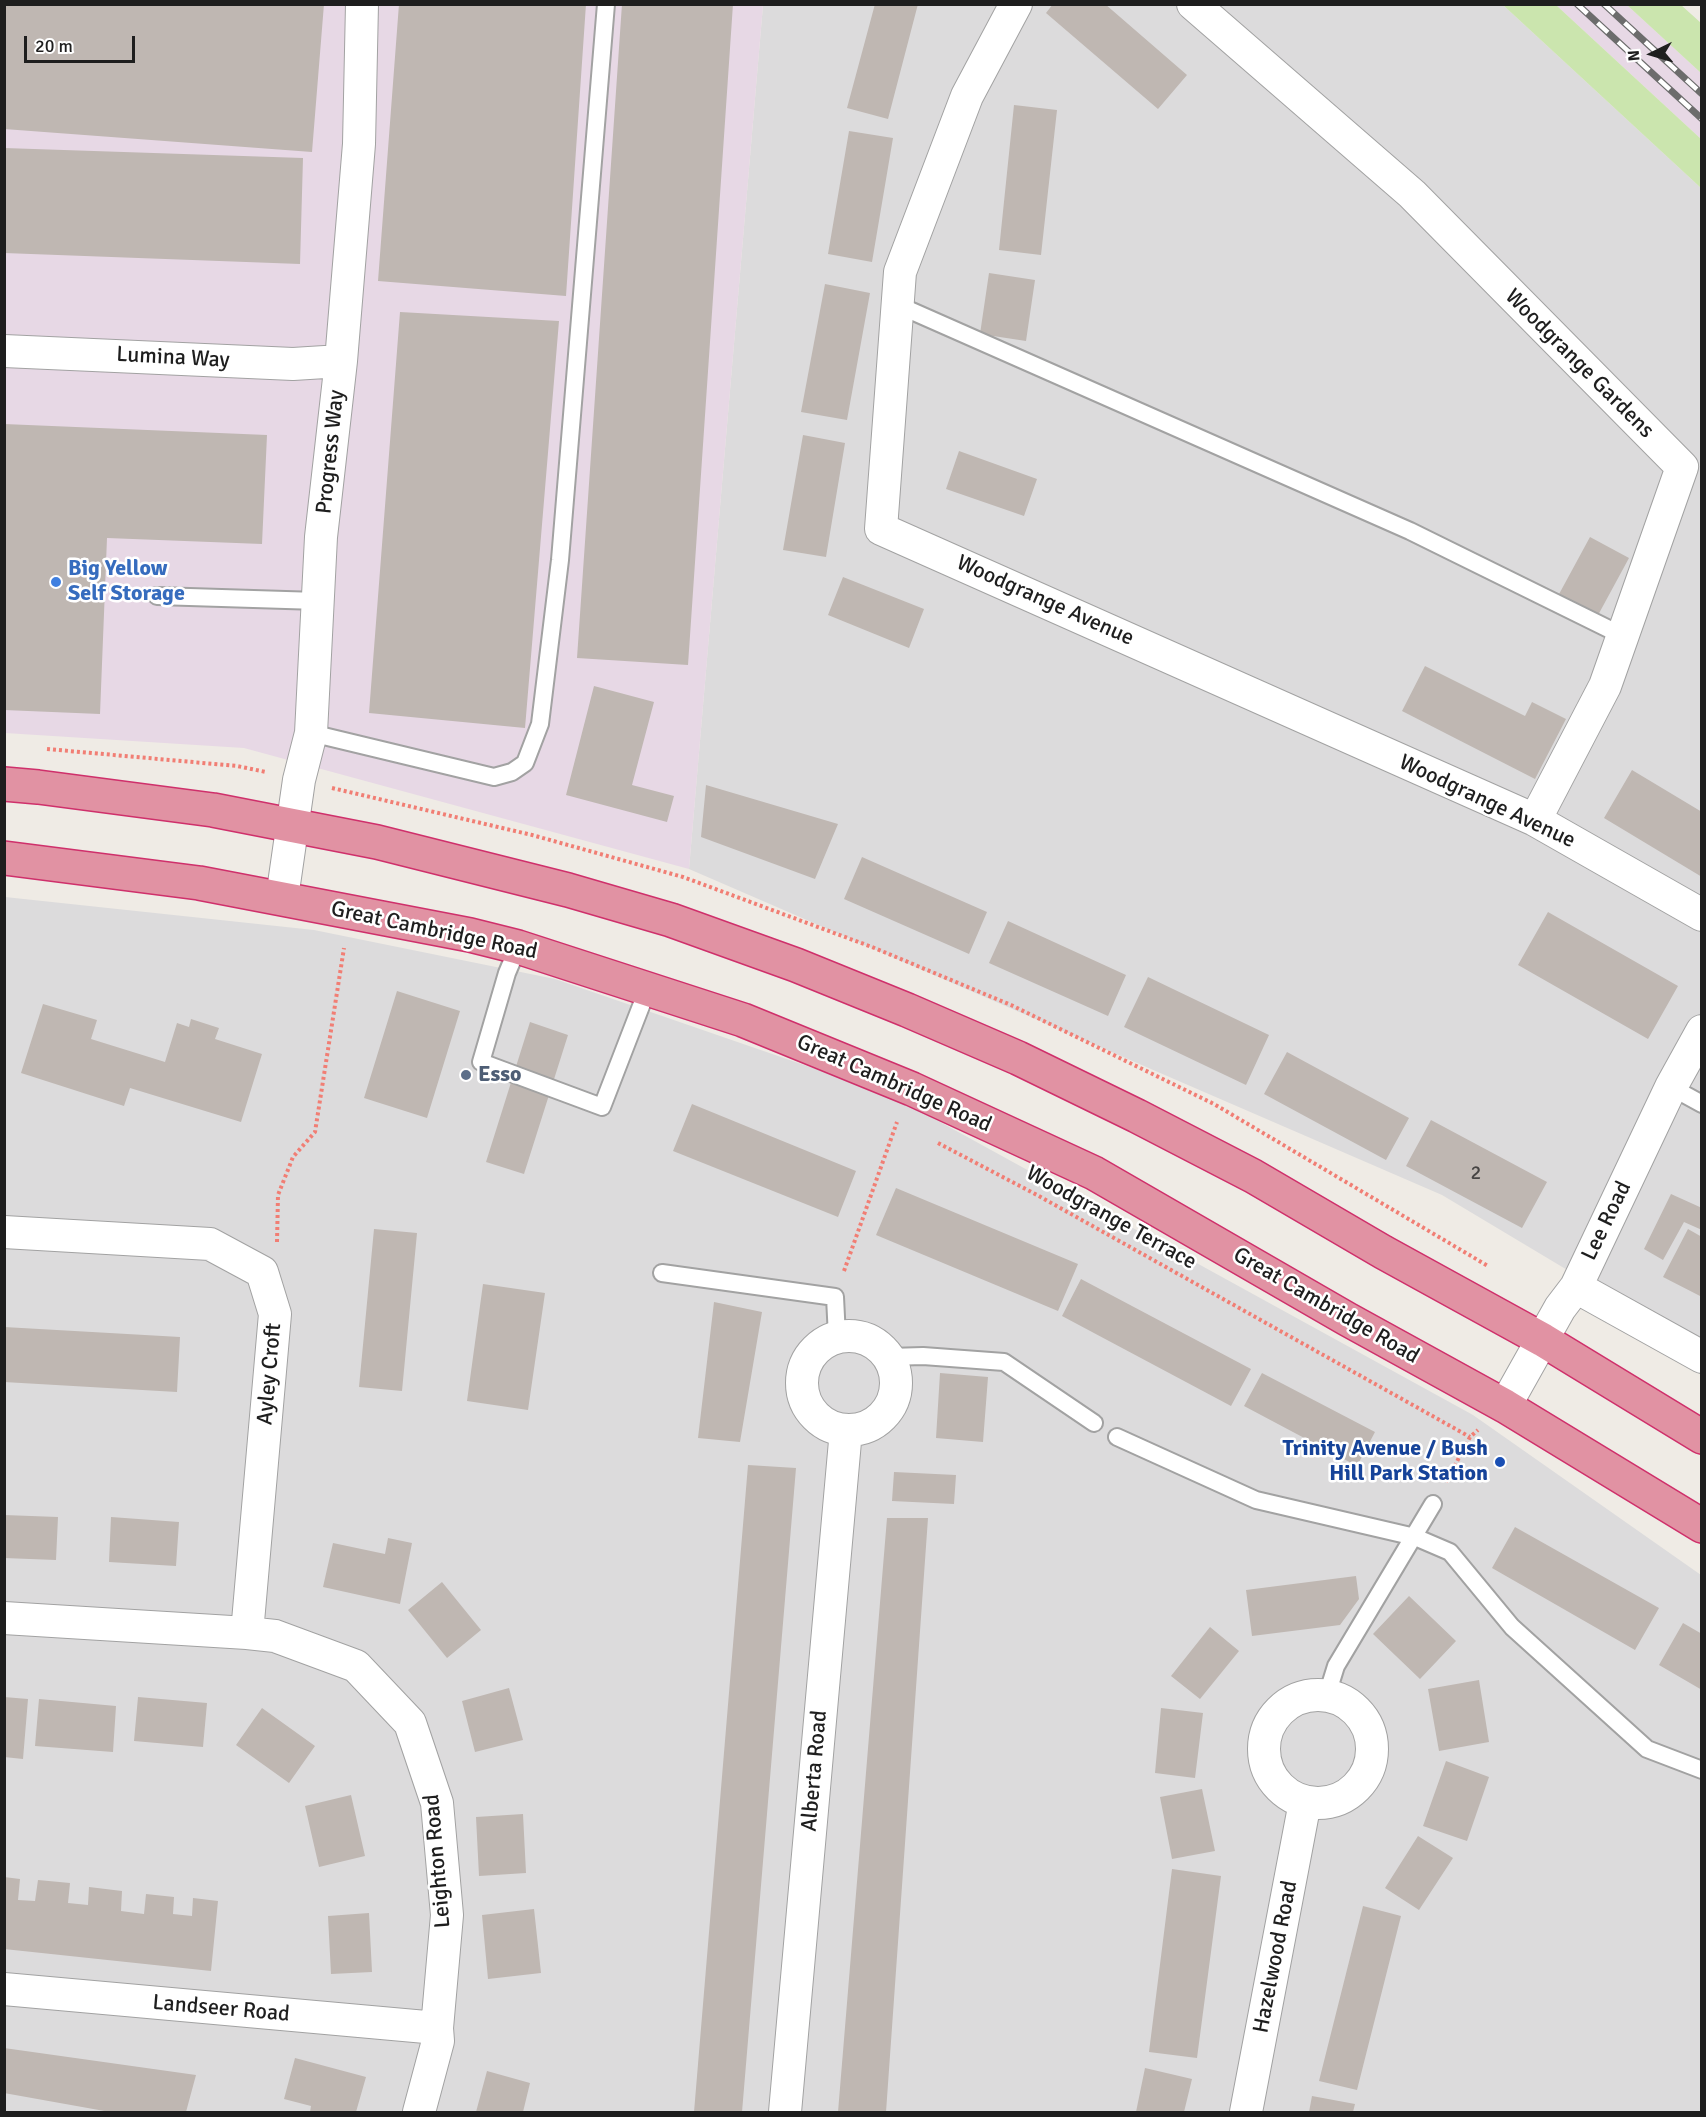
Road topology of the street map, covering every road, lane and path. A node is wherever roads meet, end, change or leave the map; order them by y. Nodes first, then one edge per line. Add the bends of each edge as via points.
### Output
1 (362, 4) edge
2 (606, 4) edge
3 (1017, 4) edge
4 (1193, 4) edge
5 (898, 304) junction
6 (4, 351) edge
7 (341, 361) junction
8 (157, 596) dead end
9 (318, 601) junction
10 (1623, 636) junction
11 (311, 733) junction
12 (37, 749) dead end
13 (249, 768) dead end
14 (4, 784) edge
15 (1535, 820) junction
16 (292, 824) junction
17 (4, 858) edge
18 (282, 898) junction
19 (1701, 915) edge
20 (345, 941) dead end
21 (518, 946) junction
22 (648, 988) junction
23 (1701, 1031) edge
24 (1671, 1087) junction
25 (1701, 1104) edge
26 (886, 1118) dead end
27 (937, 1143) dead end
28 (4, 1232) edge
29 (277, 1243) dead end
30 (662, 1273) dead end
31 (1576, 1287) junction
32 (835, 1298) junction
33 (837, 1337) junction
34 (1543, 1340) junction
35 (889, 1357) junction
36 (1701, 1357) edge
37 (1505, 1406) junction
38 (1094, 1423) dead end
39 (846, 1430) junction
40 (1117, 1437) dead end
41 (1470, 1437) junction
42 (1701, 1437) edge
43 (1433, 1504) joint
44 (1701, 1526) edge
45 (1415, 1537) junction
46 (4, 1618) edge
47 (247, 1633) junction
48 (1327, 1695) junction
49 (1701, 1770) edge
50 (1305, 1802) junction
51 (4, 1989) edge
52 (437, 2028) junction
53 (419, 2112) edge
54 (785, 2112) edge
55 (1246, 2112) edge

1 - 7 street, Progress Way via 359,144
2 - 11 lane via 560,560 540,724 525,763 494,777
3 - 5 street, Woodgrange Avenue via 967,96 900,272
4 - 10 street, Woodgrange Gardens via 1412,194 1682,467
5 - 10 lane via 1410,531
5 - 15 street, Woodgrange Avenue via 881,529
6 - 7 street, Lumina Way via 292,364
7 - 9 street, Progress Way via 321,537
8 - 9 lane
9 - 11 street, Progress Way
10 - 15 street, Woodgrange Gardens via 1605,686
11 - 16 street, Progress Way
12 - 13 path
14 - 16 highway
15 - 19 street, Woodgrange Avenue
16 - 18 street, Progress Way
16 - 34 highway via 568,890 671,920 907,1010 1148,1121
17 - 18 highway, Great Cambridge Road via 199,883
18 - 21 highway, Great Cambridge Road
20 - 29 path via 315,1132 293,1157 278,1195
21 - 22 highway, Great Cambridge Road
21 - 22 lane via 481,1062 602,1107
22 - 37 highway, Great Cambridge Road via 826,1053 1094,1173
23 - 24 street, Lee Road
24 - 25 lane
24 - 31 street, Lee Road
26 - 32 path via 897,1122
27 - 41 path, Woodgrange Terrace via 1047,1200
28 - 47 street, Ayley Croft via 210,1244 262,1272 275,1314
30 - 32 lane
31 - 34 street, Lee Road
31 - 36 street
32 - 33 lane
33 - 35 street via 866,1338
33 - 39 street via 812,1352 802,1379 803,1394 819,1419
34 - 37 street, Lee Road
34 - 42 highway
35 - 38 lane via 1004,1362
35 - 39 street via 895,1371 893,1400 874,1423
37 - 41 path
37 - 44 highway, Great Cambridge Road
39 - 54 street, Alberta Road
40 - 45 lane via 1256,1500
41 - 43 path
43 - 45 lane
45 - 48 lane via 1336,1666
45 - 49 lane via 1450,1552 1512,1627 1647,1749
46 - 47 street, Leighton Road
47 - 52 street, Leighton Road via 275,1636 356,1666 410,1723 437,1803 447,1915
48 - 50 street via 1308,1695 1291,1701 1267,1729 1266,1765 1275,1782
48 - 50 street via 1357,1711 1367,1726 1371,1760 1365,1776 1340,1798 1323,1803
50 - 55 street, Hazelwood Road
51 - 52 street, Landseer Road
52 - 53 street, Leighton Road via 438,2041

